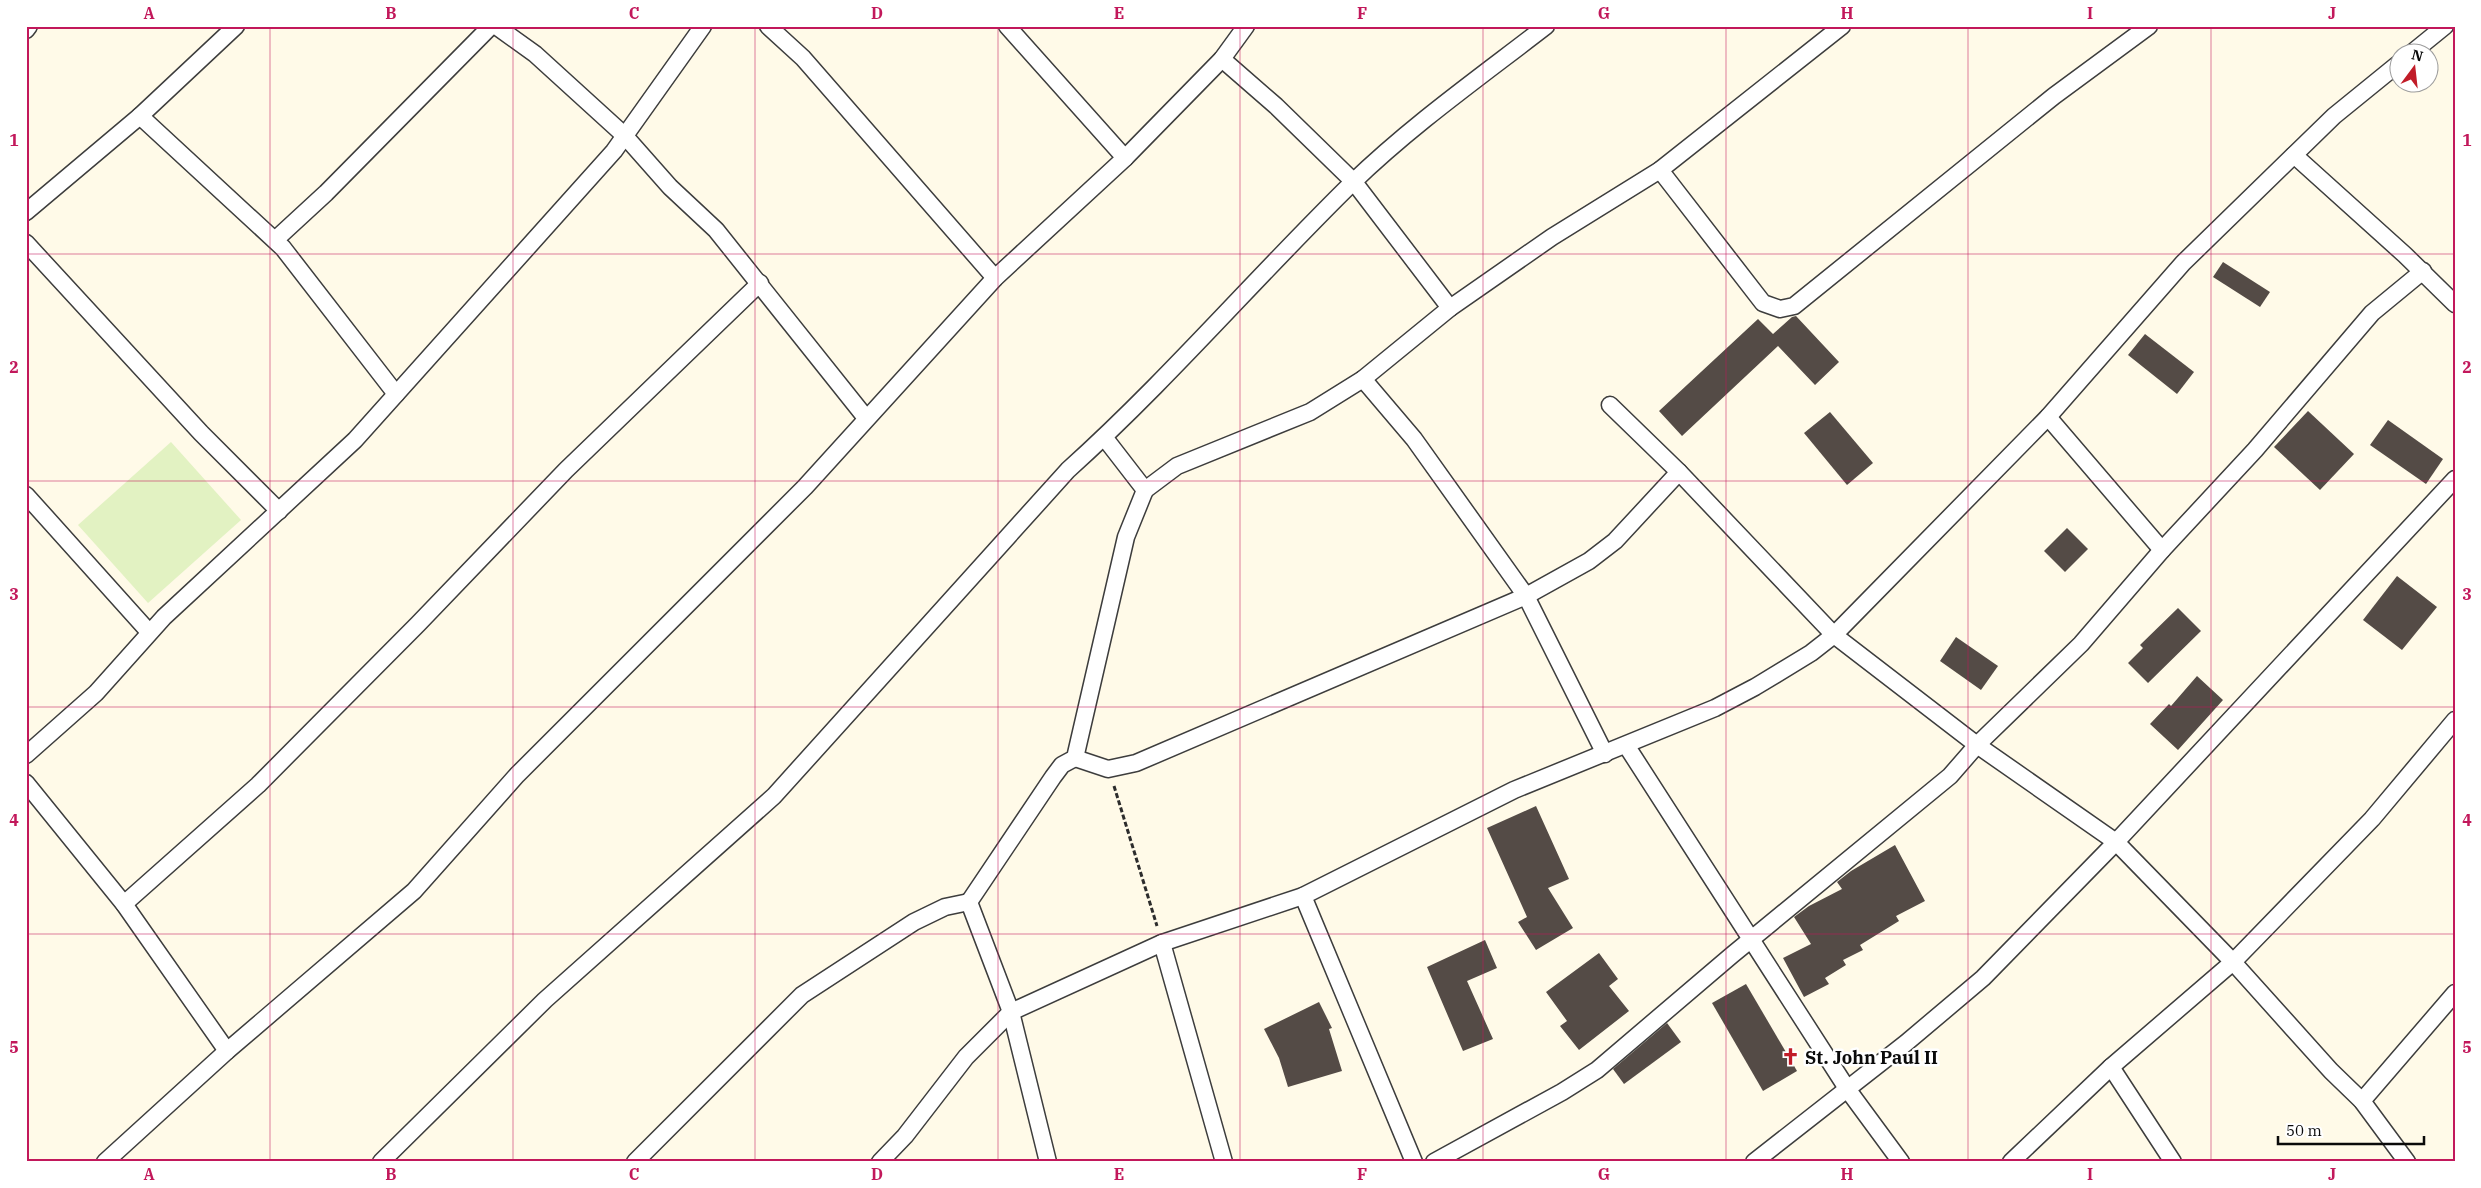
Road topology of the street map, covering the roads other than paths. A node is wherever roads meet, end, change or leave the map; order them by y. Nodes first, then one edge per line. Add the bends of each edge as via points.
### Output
1 (29, 26) edge
2 (491, 26) edge
3 (496, 26) edge
4 (703, 26) edge
5 (768, 26) edge
6 (1007, 26) edge
7 (1546, 26) edge
8 (1842, 26) edge
9 (2149, 26) edge
10 (2445, 26) edge
11 (228, 28) edge
12 (1240, 29) edge
13 (26, 30) edge
14 (2425, 42) edge
15 (1222, 59) junction
16 (2388, 72) edge
17 (140, 116) junction
18 (624, 135) junction
19 (2294, 155) junction
20 (1125, 158) junction
21 (1660, 170) junction
22 (1354, 182) junction
23 (26, 212) edge
24 (275, 240) junction
25 (26, 243) edge
26 (2423, 271) junction
27 (996, 278) junction
28 (760, 283) junction
29 (2455, 304) edge
30 (1450, 308) junction
31 (1363, 379) junction
32 (396, 394) junction
33 (1610, 405) dead end
34 (866, 418) junction
35 (2048, 418) junction
36 (1104, 437) junction
37 (1679, 472) junction
38 (2455, 479) edge
39 (1145, 490) junction
40 (26, 495) edge
41 (279, 511) junction
42 (2162, 550) junction
43 (1526, 596) junction
44 (149, 632) junction
45 (1834, 635) junction
46 (2455, 720) edge
47 (1978, 744) junction
48 (1626, 745) junction
49 (1605, 754) junction
50 (26, 755) edge
51 (1076, 758) junction
52 (26, 782) edge
53 (2116, 842) junction
54 (1303, 896) junction
55 (969, 902) junction
56 (124, 904) junction
57 (1751, 940) junction
58 (1162, 942) junction
59 (2233, 962) junction
60 (2455, 993) edge
61 (1011, 1012) junction
62 (227, 1051) junction
63 (2111, 1067) junction
64 (1848, 1090) junction
65 (2362, 1101) junction
66 (105, 1162) edge
67 (381, 1162) edge
68 (635, 1162) edge
69 (880, 1162) edge
70 (1048, 1162) edge
71 (1224, 1162) edge
72 (1414, 1162) edge
73 (1434, 1162) edge
74 (1754, 1162) edge
75 (1901, 1162) edge
76 (2011, 1162) edge
77 (2174, 1162) edge
78 (2407, 1162) edge

1 - 13 street
2 - 24 street via 326,193
3 - 18 street via 535,54
4 - 18 street
5 - 27 street via 803,58
6 - 20 street
7 - 22 street via 1437,110
8 - 21 street
9 - 21 street via 2054,96 1794,306 1780,309 1763,303
10 - 14 street
11 - 17 street
12 - 15 street
15 - 20 street
15 - 22 street
16 - 19 street via 2334,116
17 - 23 street
17 - 24 street
18 - 28 street via 670,187 716,230
18 - 32 street via 614,151
19 - 26 street
19 - 35 street via 2183,263
20 - 27 street
21 - 30 street via 1552,237
22 - 30 street
22 - 36 street
24 - 32 street
25 - 41 street via 201,433
26 - 29 street
26 - 42 street via 2372,313 2256,450
27 - 34 street
28 - 34 street
28 - 56 street via 566,470 258,786
30 - 31 street
31 - 39 street via 1310,412 1177,466
31 - 43 street via 1414,440
32 - 41 street via 355,440
33 - 37 street
34 - 62 street via 805,487 517,775 414,890
35 - 42 street
35 - 45 street
36 - 39 street
36 - 67 street via 1068,470 774,796 545,1000
37 - 43 street via 1615,541 1589,561
37 - 45 street
38 - 53 street
39 - 51 street via 1126,537
40 - 44 street
41 - 44 street
42 - 47 street via 2080,644
43 - 49 street
43 - 51 street via 1136,763 1108,769
44 - 50 street via 96,692
45 - 47 street
45 - 48 street via 1747,692
46 - 59 street via 2372,819
47 - 53 street
47 - 57 street via 1950,776
48 - 49 street
48 - 57 street
49 - 54 street via 1514,790
51 - 55 street via 1062,765 1053,777 982,878
52 - 56 street
53 - 59 street
53 - 64 street via 1983,978
54 - 58 street
54 - 72 street
55 - 61 street
55 - 68 street via 945,907 914,922 802,995
56 - 62 street
57 - 64 street
57 - 73 street via 1596,1070
58 - 61 street
58 - 71 street
59 - 63 street
59 - 65 street
60 - 65 street
61 - 69 street via 966,1057 905,1136
61 - 70 street
62 - 66 street
63 - 76 street
63 - 77 street
64 - 74 street
64 - 75 street
65 - 78 street

